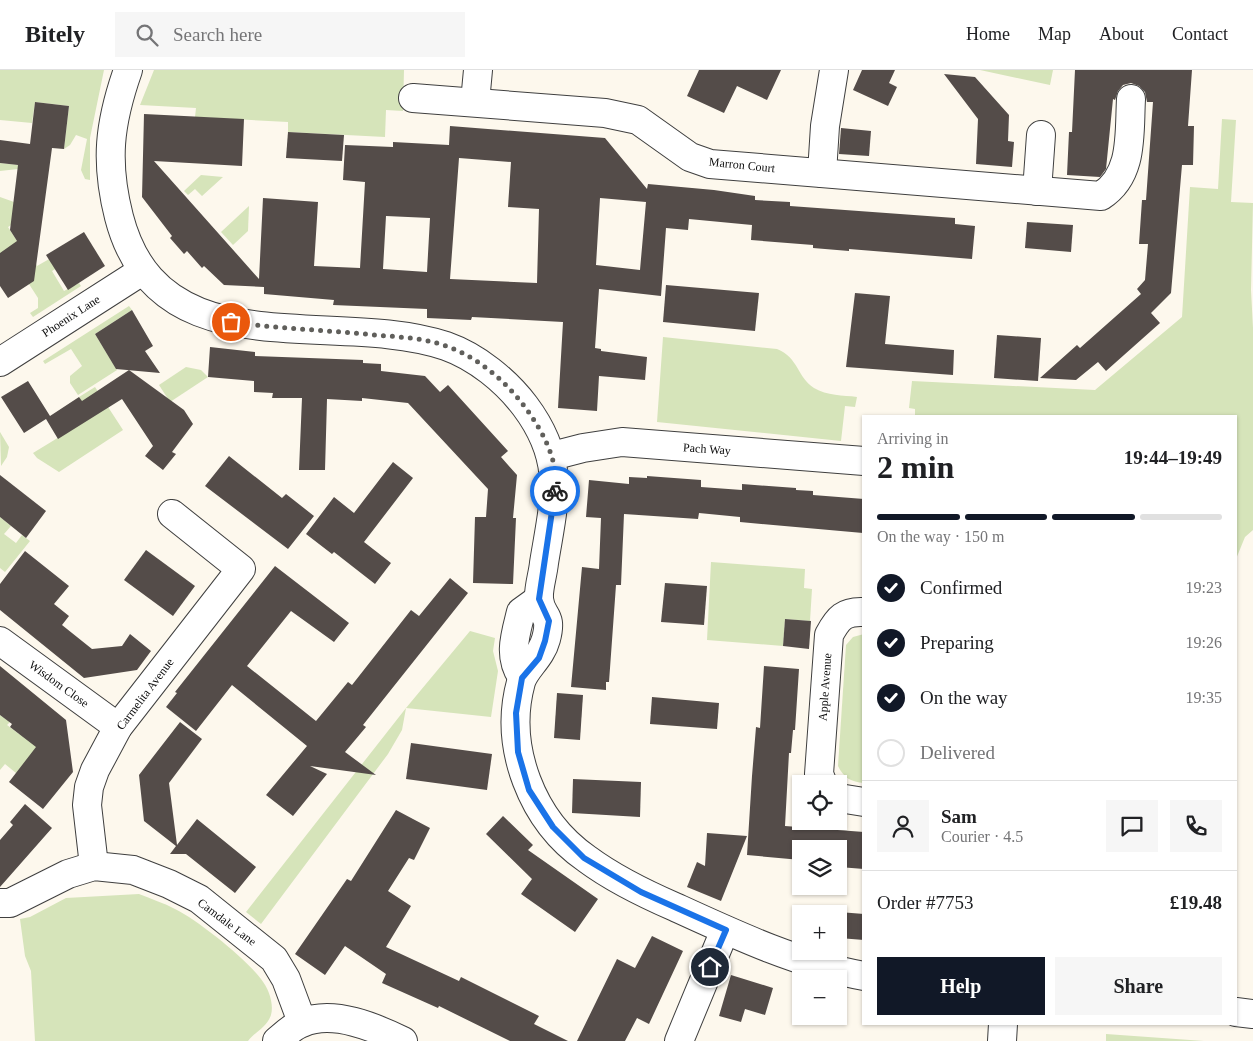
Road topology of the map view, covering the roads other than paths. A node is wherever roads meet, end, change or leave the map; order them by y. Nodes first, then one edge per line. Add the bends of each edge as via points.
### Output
1 (478, 70) edge
2 (834, 70) edge
3 (125, 79) edge
4 (413, 98) dead end
5 (1131, 99) dead end
6 (475, 102) junction
7 (1041, 135) dead end
8 (822, 173) junction
9 (1037, 191) junction
10 (142, 271) junction
11 (0, 362) edge
12 (552, 456) junction
13 (862, 461) edge
14 (172, 514) dead end
15 (862, 612) edge
16 (0, 641) edge
17 (118, 727) junction
18 (819, 775) edge
19 (847, 799) edge
20 (862, 802) edge
21 (94, 866) junction
22 (0, 903) edge
23 (726, 930) junction
24 (862, 976) edge
25 (1237, 1012) edge
26 (1253, 1014) edge
27 (302, 1022) junction
28 (1004, 1025) edge
29 (276, 1041) edge
30 (404, 1041) edge
31 (679, 1041) edge
32 (1002, 1041) edge

1 - 6 street
2 - 8 street
3 - 10 street via 109,143 111,180 125,240
4 - 6 street, Marron Court
5 - 9 street, Marron Court via 1127,160 1114,186 1101,196
6 - 8 street, Marron Court via 605,113 638,120 690,157 710,164
7 - 9 street
8 - 9 street, Marron Court
10 - 11 street, Phoenix Lane
10 - 12 street via 167,297 214,319 265,327 422,339 450,347 502,381 538,425
12 - 13 street, Pach Way via 622,442
12 - 23 street via 556,488 539,599 549,621 539,658 522,678 516,713 518,752 529,790 553,827 584,858 641,892
14 - 17 street, Carmelita Avenue via 241,569
15 - 18 street, Apple Avenue via 837,618 829,635
16 - 17 street, Wisdom Close
17 - 21 street, Carmelita Avenue via 89,787 87,805
19 - 20 street
21 - 22 street, Camdale Lane via 68,874 10,902
21 - 27 street, Camdale Lane via 133,870 199,899 274,959 286,979
23 - 24 street via 807,962
23 - 31 street
25 - 26 street
27 - 29 street
27 - 30 street via 351,1020
28 - 32 street

